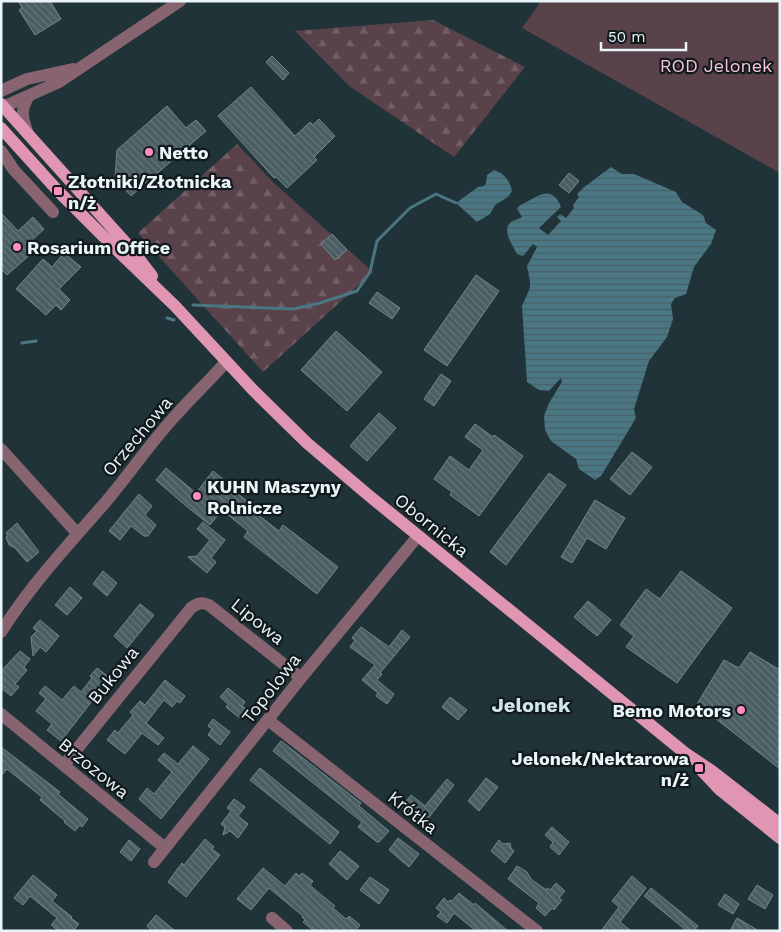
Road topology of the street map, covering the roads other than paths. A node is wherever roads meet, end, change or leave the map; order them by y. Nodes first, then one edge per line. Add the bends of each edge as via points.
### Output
1 (180, 1) edge
2 (80, 67) junction
3 (1, 91) edge
4 (29, 96) junction
5 (2, 106) edge
6 (1, 128) edge
7 (29, 136) junction
8 (1, 151) edge
9 (53, 212) dead end
10 (175, 306) junction
11 (226, 362) junction
12 (1, 449) edge
13 (77, 533) junction
14 (418, 536) junction
15 (191, 608) joint
16 (1, 632) edge
17 (301, 678) junction
18 (1, 714) edge
19 (268, 720) junction
20 (685, 753) junction
21 (64, 765) junction
22 (780, 824) edge
23 (780, 838) edge
24 (165, 848) junction
25 (154, 862) dead end
26 (272, 918) dead end
27 (287, 931) edge
28 (537, 931) edge

1 - 2 street
2 - 3 street via 27,80
2 - 4 street via 59,82
4 - 5 street
4 - 7 street via 22,109
5 - 7 main road, Obornicka
6 - 10 main road, Obornicka via 58,191
7 - 10 main road, Obornicka via 133,251
8 - 9 street
10 - 11 main road, Obornicka
11 - 13 street, Orzechowa via 176,414
11 - 14 main road, Obornicka via 307,443
12 - 13 street
13 - 16 street, Orzechowa
14 - 17 street, Topolowa
14 - 20 main road, Obornicka
15 - 17 street, Lipowa via 202,602 210,604
15 - 21 street, Bukowa
17 - 19 street, Topolowa
18 - 21 street, Brzozowa
19 - 24 street, Topolowa
19 - 28 street, Krótka
20 - 22 main road, Obornicka
20 - 23 main road, Obornicka via 719,788
21 - 24 street, Brzozowa
24 - 25 street, Topolowa
26 - 27 street

